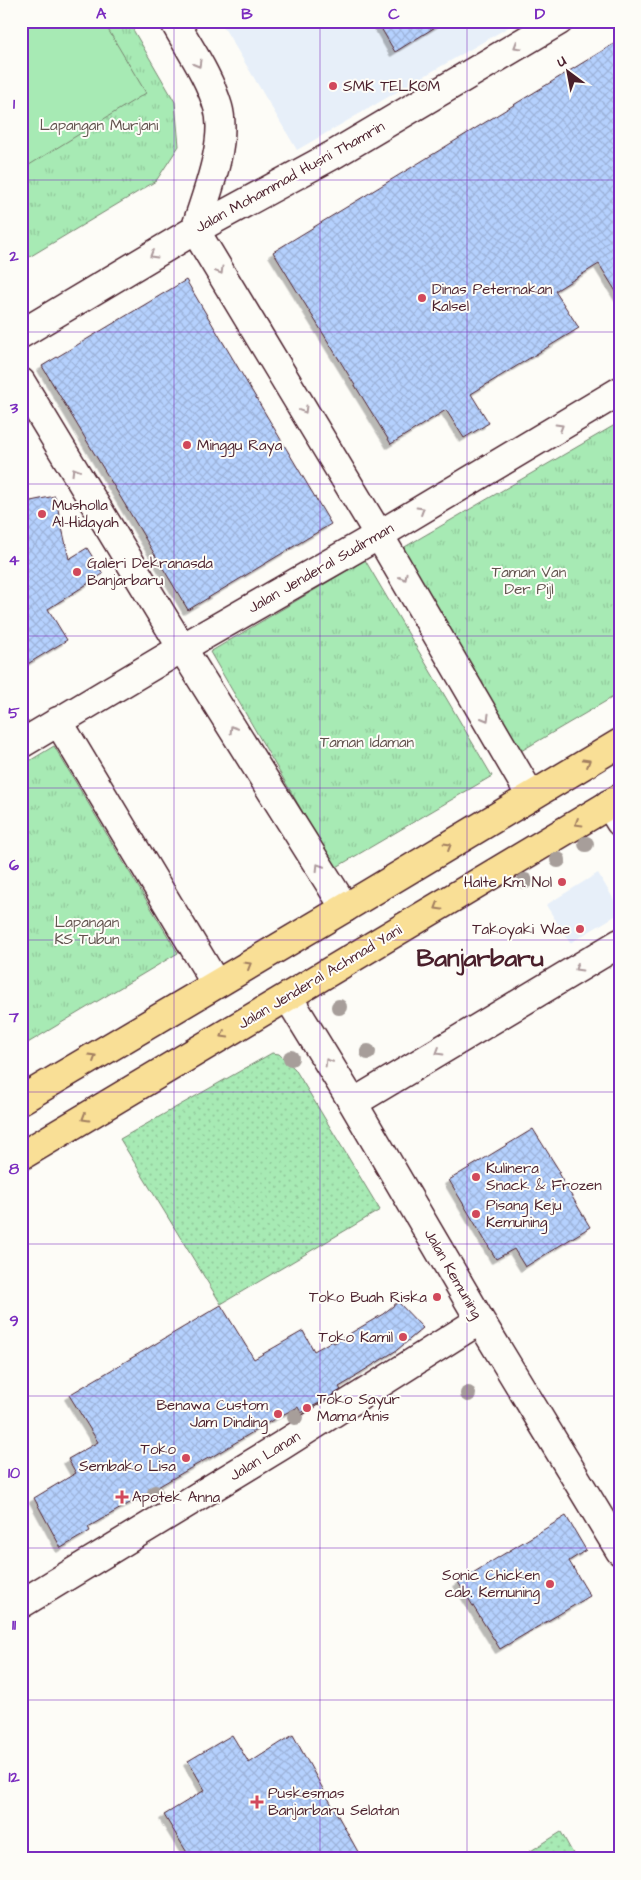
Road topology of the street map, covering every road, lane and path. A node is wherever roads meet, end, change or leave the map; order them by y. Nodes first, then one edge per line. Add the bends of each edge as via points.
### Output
1 (174, 21) edge
2 (559, 21) edge
3 (195, 230) junction
4 (21, 334) edge
5 (21, 382) edge
6 (620, 391) edge
7 (379, 535) junction
8 (182, 648) junction
9 (58, 721) junction
10 (620, 742) edge
11 (21, 744) edge
12 (531, 796) junction
13 (616, 808) edge
14 (345, 908) junction
15 (620, 943) edge
16 (216, 984) junction
17 (288, 997) junction
18 (21, 1100) edge
19 (353, 1103) junction
20 (21, 1156) edge
21 (480, 1320) junction
22 (620, 1551) edge
23 (21, 1604) edge

1 -> 3 street via 204,74 218,108 220,138
2 -> 3 street, Jalan Mohammad Husni Thamrin via 333,155
3 -> 4 street, Jalan Mohammad Husni Thamrin
3 -> 7 street
8 -> 5 street
7 -> 6 street, Jalan Jenderal Sudirman
7 - 8 street, Jalan Jenderal Sudirman
7 -> 12 street
8 - 9 street, Jalan Jenderal Sudirman
14 -> 8 street
9 - 11 street, Jalan Jenderal Sudirman
9 - 16 street
12 -> 10 highway
14 -> 12 highway
13 -> 17 highway, Jalan Jenderal Achmad Yani
16 -> 14 highway
15 -> 19 street
18 -> 16 highway
19 -> 17 street, Jalan Kemuning
17 -> 20 highway, Jalan Jenderal Achmad Yani
19 - 21 street, Jalan Kemuning
21 - 22 street, Jalan Kemuning
21 - 23 street, Jalan Lanan

